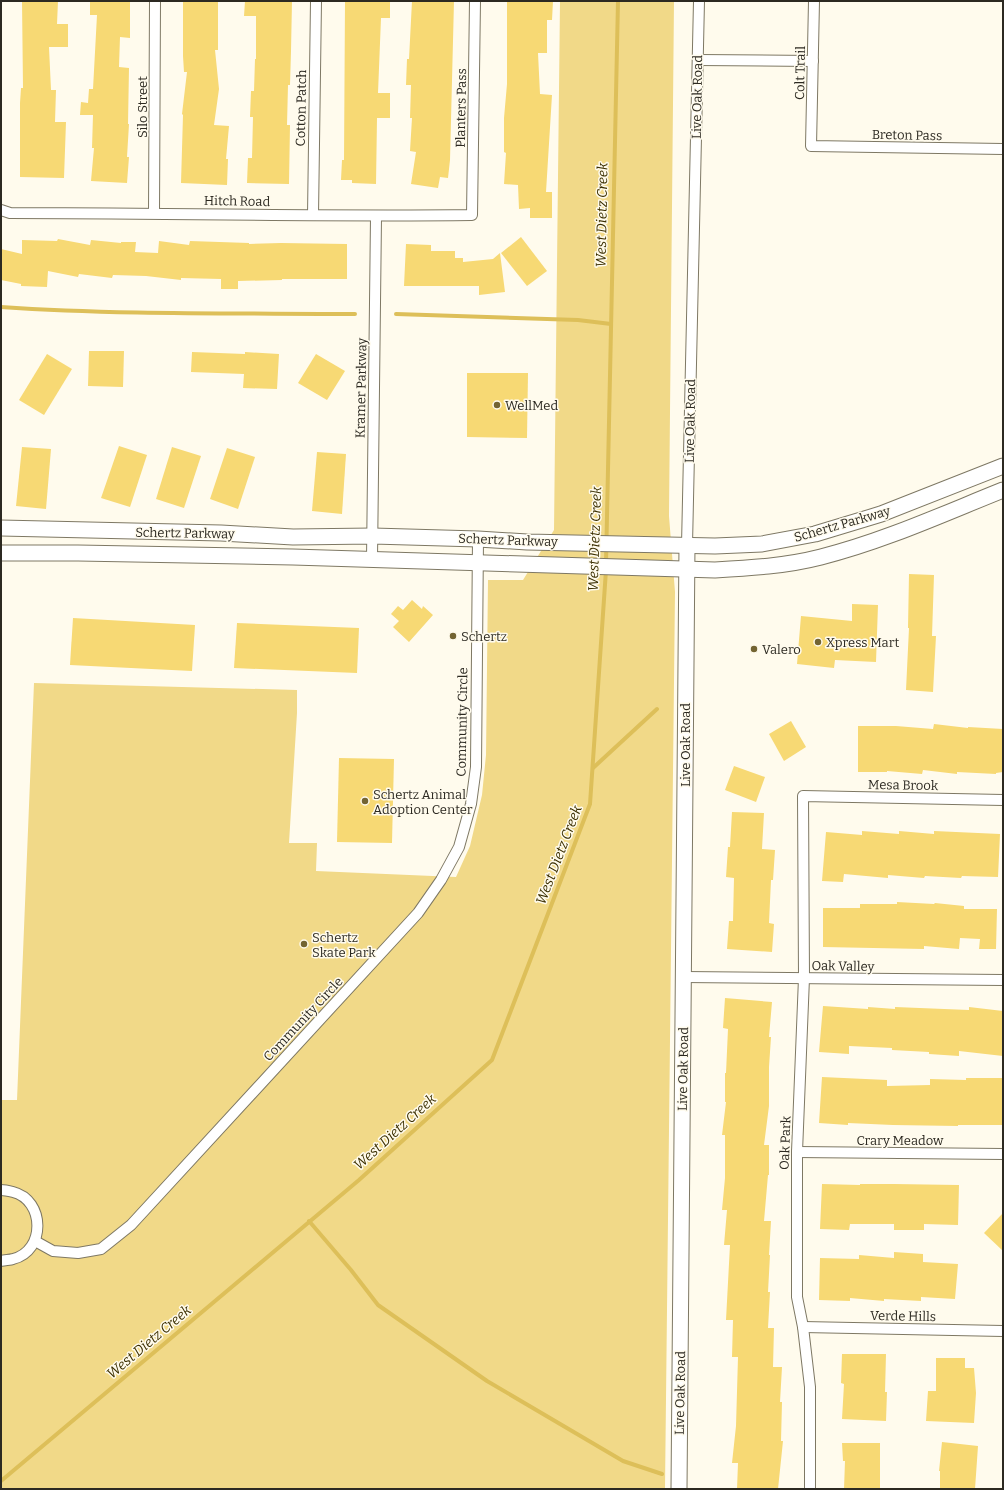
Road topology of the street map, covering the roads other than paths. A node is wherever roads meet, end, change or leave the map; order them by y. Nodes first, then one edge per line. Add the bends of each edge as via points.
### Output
1 (155, 1) edge
2 (316, 1) edge
3 (475, 1) edge
4 (699, 1) edge
5 (814, 1) edge
6 (698, 60) junction
7 (813, 62) junction
8 (811, 146) joint
9 (1003, 149) edge
10 (1, 210) edge
11 (154, 213) junction
12 (313, 215) junction
13 (472, 216) joint
14 (376, 217) junction
15 (1003, 466) edge
16 (1003, 490) edge
17 (1, 528) edge
18 (78, 530) junction
19 (221, 533) junction
20 (293, 536) junction
21 (373, 536) junction
22 (478, 539) junction
23 (687, 545) junction
24 (1, 553) edge
25 (78, 553) junction
26 (221, 555) junction
27 (293, 557) junction
28 (372, 559) junction
29 (478, 562) junction
30 (687, 569) junction
31 (803, 796) joint
32 (1003, 800) edge
33 (684, 977) junction
34 (804, 978) junction
35 (1003, 980) edge
36 (797, 1152) junction
37 (1003, 1154) edge
38 (1, 1190) edge
39 (35, 1241) junction
40 (1, 1261) edge
41 (803, 1327) junction
42 (1003, 1331) edge
43 (679, 1489) edge
44 (810, 1489) edge

1 - 11 street, Silo Street
2 - 12 street, Cotton Patch
3 - 13 street, Planters Pass
4 - 6 street, Live Oak Road
5 - 7 street, Colt Trail
6 - 7 street
6 - 23 street, Live Oak Road
7 - 8 street, Colt Trail
8 - 9 street, Breton Pass
10 - 11 street, Hitch Road via 10,213
11 - 12 street, Hitch Road
12 - 14 street, Hitch Road
13 - 14 street, Hitch Road
14 - 21 street, Kramer Parkway
15 - 23 main road, Schertz Parkway via 882,514 815,534 762,544
16 - 30 main road, Schertz Parkway via 889,536 820,557 764,567
17 - 18 main road, Schertz Parkway
18 - 19 main road, Schertz Parkway
18 - 25 main road
19 - 20 main road, Schertz Parkway
19 - 26 main road
20 - 21 main road, Schertz Parkway
20 - 27 main road
21 - 22 main road, Schertz Parkway
21 - 28 street, Kramer Parkway
22 - 23 main road, Schertz Parkway
22 - 29 street, Community Circle
23 - 30 main road, Live Oak Road
24 - 25 main road, Schertz Parkway
25 - 26 main road, Schertz Parkway
26 - 27 main road, Schertz Parkway
27 - 28 main road, Schertz Parkway
28 - 29 main road, Schertz Parkway
29 - 30 main road, Schertz Parkway
29 - 39 street, Community Circle via 476,767 471,804 460,847 441,880 418,913 131,1225 101,1248 78,1254 53,1251
30 - 33 main road, Live Oak Road
31 - 32 street, Mesa Brook
31 - 34 street, Oak Park
33 - 34 street, Oak Valley
33 - 43 main road, Live Oak Road
34 - 35 street, Oak Valley
34 - 36 street, Oak Park
36 - 37 street, Crary Meadow
36 - 41 street, Oak Park via 797,1297
38 - 39 street via 19,1194 30,1202 38,1221
39 - 40 street via 26,1252 14,1259
41 - 42 street, Verde Hills
41 - 44 street, Oak Park via 810,1387

